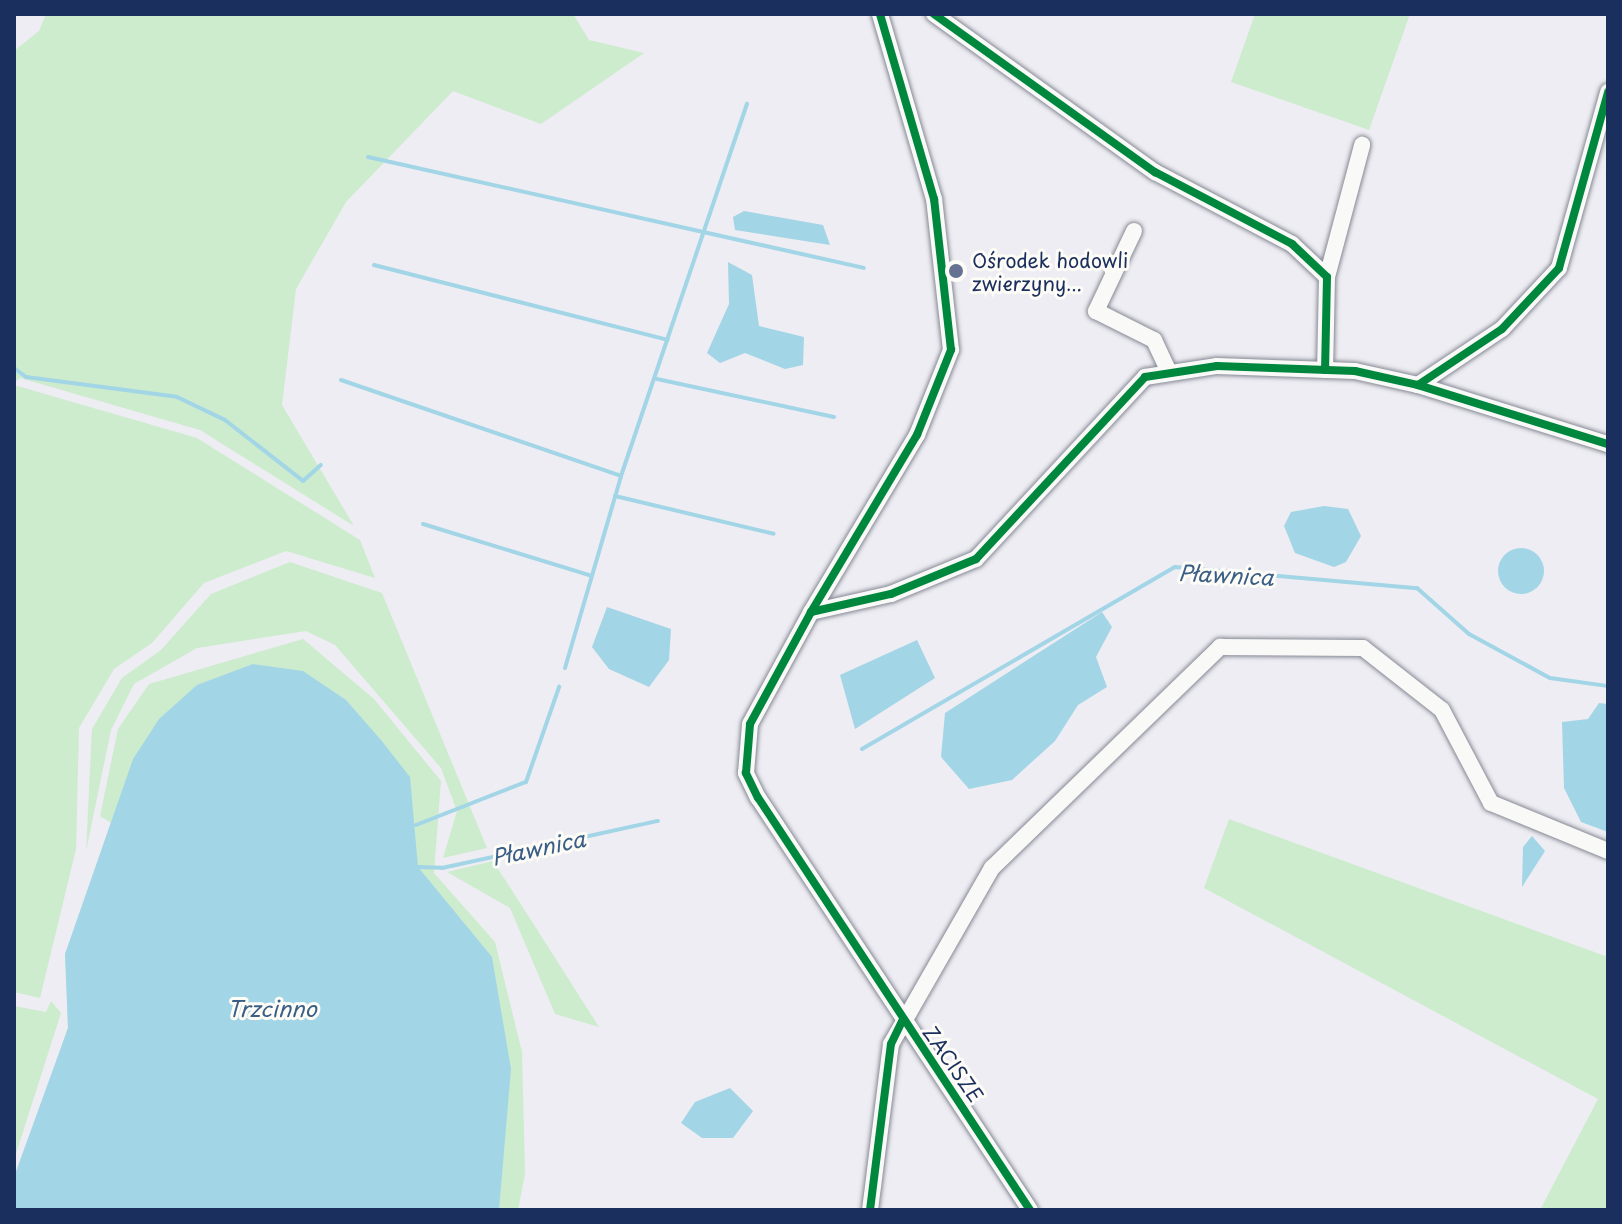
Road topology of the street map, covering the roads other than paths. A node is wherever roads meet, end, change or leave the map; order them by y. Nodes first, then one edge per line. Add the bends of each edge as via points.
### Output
1 (880, 14) edge
2 (934, 14) edge
3 (1608, 92) edge
4 (1362, 145) dead end
5 (1134, 231) dead end
6 (1327, 277) junction
7 (1168, 370) junction
8 (1325, 370) junction
9 (1418, 385) junction
10 (1608, 444) edge
11 (811, 612) junction
12 (1608, 851) edge
13 (903, 1019) junction
14 (870, 1210) edge
15 (1030, 1210) edge

1 - 11 street via 934,199 951,350 917,435
2 - 6 street via 1155,172 1292,244
3 - 9 street via 1552,281 1502,329
4 - 6 street
5 - 7 street via 1096,311 1154,340
6 - 8 street
7 - 8 street
7 - 11 street via 1138,382 976,559 891,594
8 - 9 street
9 - 10 street
11 - 13 street via 750,724 746,773
12 - 13 street via 1491,803 1442,710 1363,648 1238,641 1220,647 992,868
13 - 14 street, ZACISZE via 891,1044
13 - 15 street, ZACISZE

